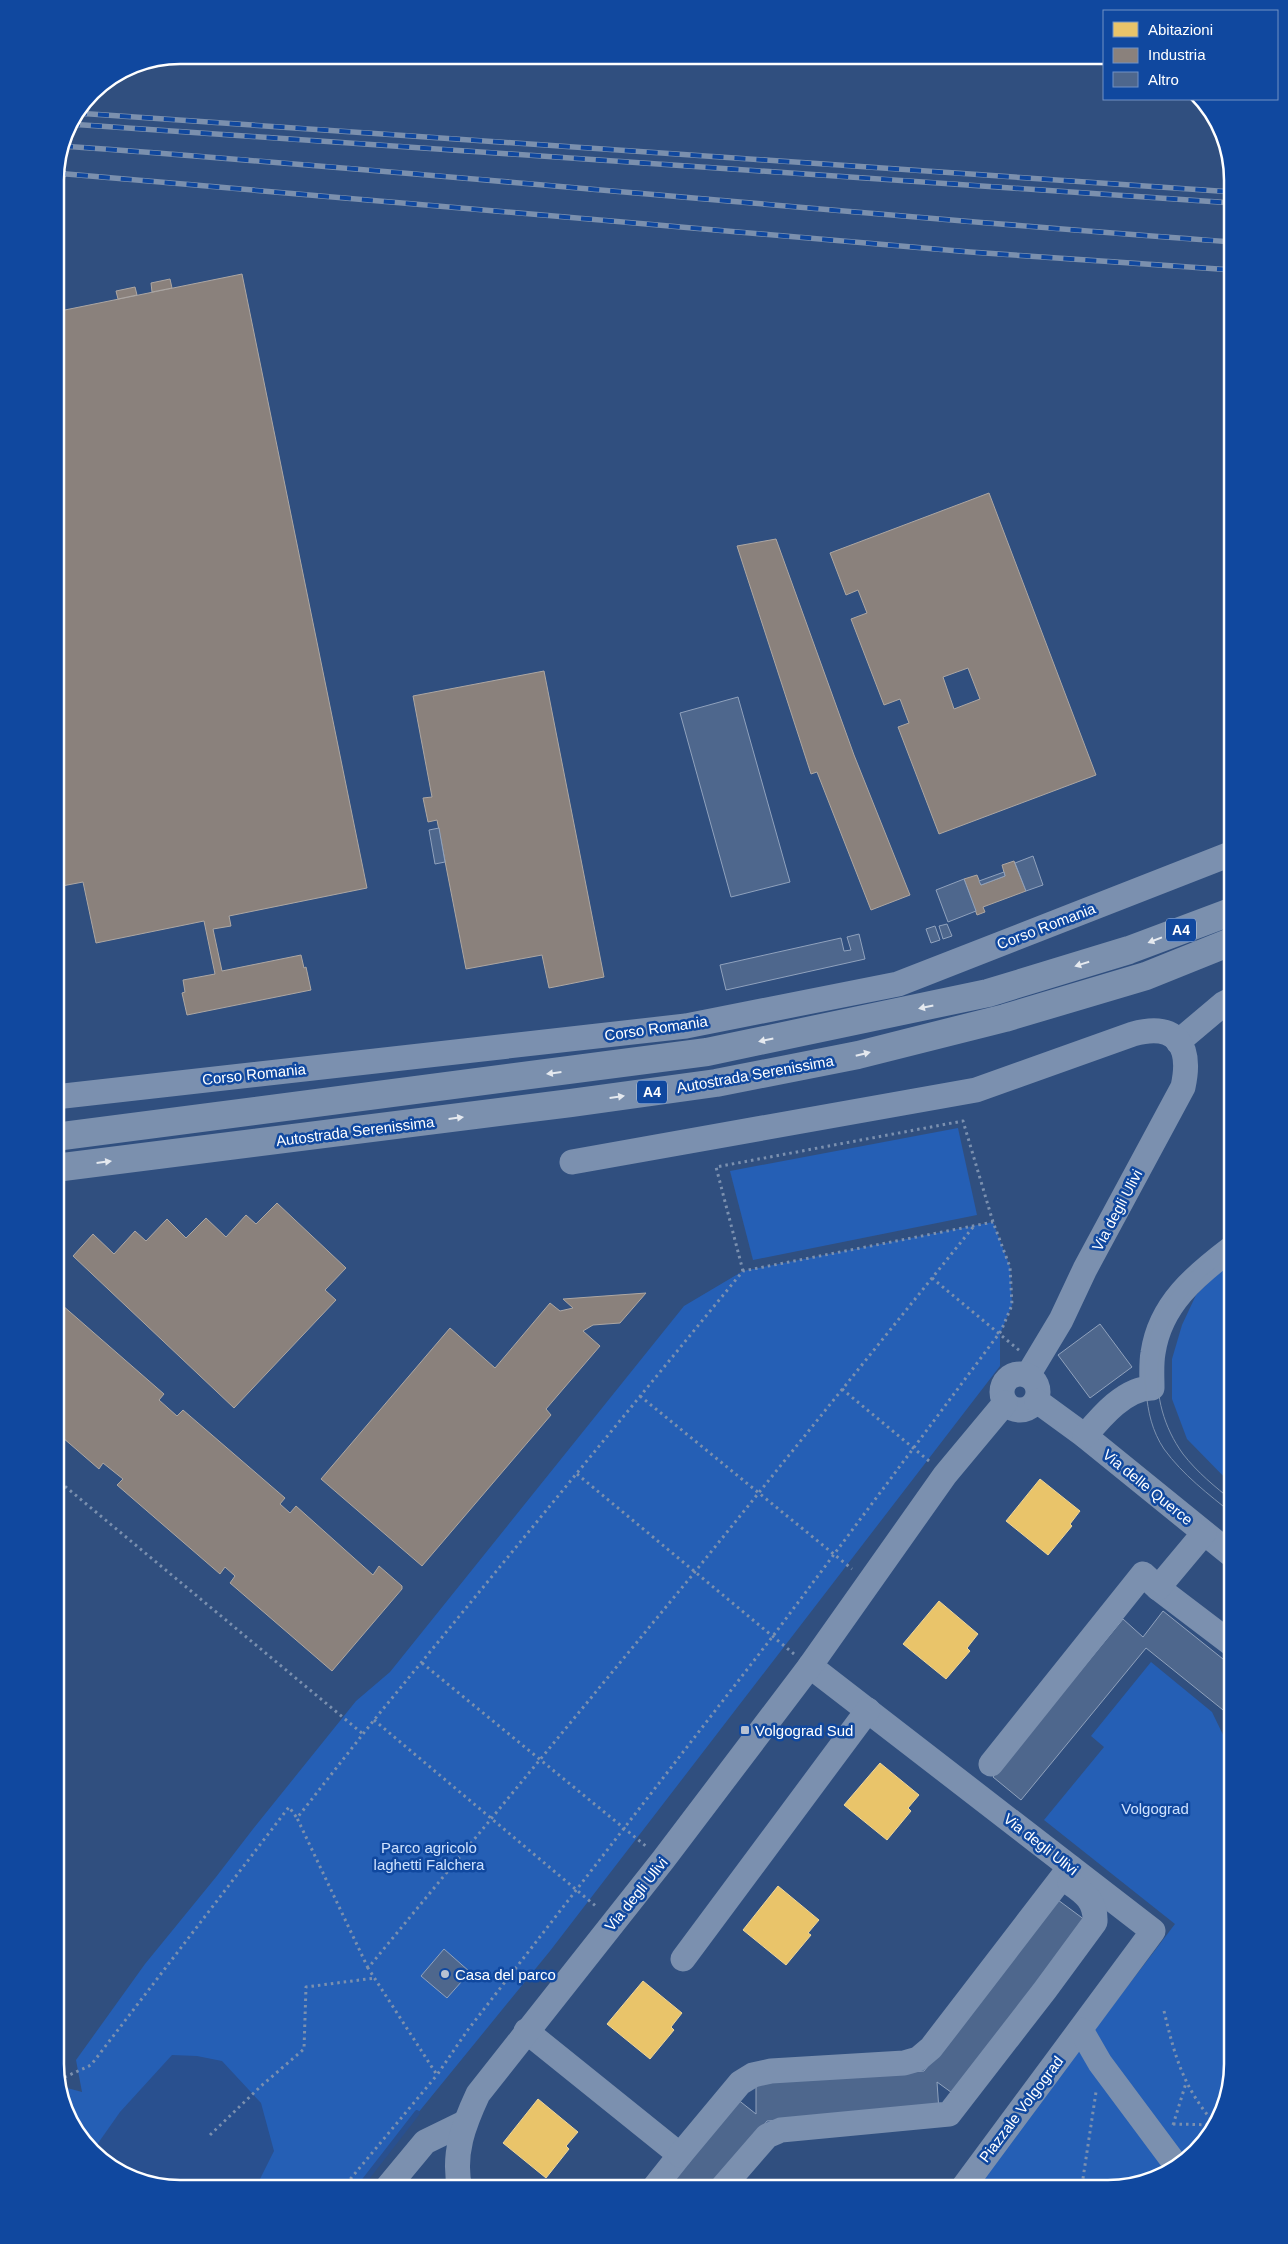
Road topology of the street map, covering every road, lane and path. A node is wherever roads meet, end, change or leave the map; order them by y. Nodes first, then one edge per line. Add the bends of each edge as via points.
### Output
1 (1224, 857) edge
2 (1224, 914) edge
3 (1224, 945) edge
4 (1224, 1004) edge
5 (1178, 1042) junction
6 (64, 1096) edge
7 (64, 1136) edge
8 (572, 1162) dead end
9 (64, 1167) edge
10 (993, 1222) junction
11 (974, 1226) junction
12 (1224, 1254) edge
13 (742, 1271) junction
14 (932, 1278) junction
15 (1001, 1332) junction
16 (1028, 1375) junction
17 (842, 1390) junction
18 (640, 1396) junction
19 (1037, 1400) junction
20 (1005, 1403) junction
21 (1063, 1420) junction
22 (988, 1423) junction
23 (1085, 1436) junction
24 (914, 1448) junction
25 (577, 1474) junction
26 (945, 1475) junction
27 (64, 1485) edge
28 (759, 1492) junction
29 (1204, 1533) junction
30 (1224, 1549) edge
31 (834, 1554) junction
32 (694, 1573) junction
33 (867, 1583) junction
34 (1158, 1588) junction
35 (773, 1636) junction
36 (1224, 1638) edge
37 (422, 1663) junction
38 (810, 1666) junction
39 (868, 1710) junction
40 (374, 1720) junction
41 (363, 1734) junction
42 (540, 1760) junction
43 (991, 1764) dead end
44 (297, 1818) junction
45 (491, 1819) junction
46 (624, 1828) junction
47 (663, 1860) junction
48 (1066, 1872) junction
49 (576, 1890) junction
50 (613, 1922) junction
51 (1153, 1931) joint
52 (683, 1959) dead end
53 (368, 1968) junction
54 (375, 1978) junction
55 (1164, 2010) dead end
56 (1081, 2030) junction
57 (526, 2031) junction
58 (1100, 2063) junction
59 (437, 2075) junction
60 (65, 2077) edge
61 (1186, 2082) junction
62 (1210, 2119) edge
63 (464, 2122) junction
64 (1207, 2125) edge
65 (1164, 2130) junction
66 (210, 2135) dead end
67 (680, 2155) junction
68 (1174, 2160) edge
69 (350, 2180) edge
70 (393, 2180) edge
71 (460, 2180) edge
72 (660, 2180) edge
73 (729, 2180) edge
74 (969, 2180) edge
75 (1083, 2180) edge

1 - 6 street, Corso Romania via 898,984 686,1026
2 -> 7 highway, Autostrada Serenissima / A4 via 1129,950 988,994 707,1052
9 -> 3 highway, Autostrada Serenissima / A4 via 716,1083 858,1055 1005,1018 1146,976
4 - 5 street
5 - 8 street via 1162,1031 1145,1030 976,1090
5 - 16 street, Via degli Ulivi via 1186,1058 1183,1087 1061,1320
10 - 11 path
10 - 13 path via 963,1121 716,1166
10 - 15 path via 1010,1267 1012,1305
11 - 13 path
11 - 14 path
12 - 23 street via 1193,1279 1162,1322 1154,1346 1152,1388 1132,1393
13 - 18 path
14 - 15 path
14 - 17 path
15 - 24 path
16 - 19 street via 1036,1382
16 - 20 street via 1019,1373 1003,1384 1001,1394
17 - 24 path
17 - 28 path
18 - 25 path
18 - 28 path
19 - 20 street via 1031,1408 1022,1411
19 - 21 street, Via delle Querce
20 - 22 street, Via degli Ulivi
21 - 22 street via 1021,1416
21 - 23 street, Via delle Querce
22 - 26 street, Via degli Ulivi
23 - 29 street, Via delle Querce
24 - 26 path
24 - 31 path
25 - 32 path
25 - 37 path
26 - 33 street, Via degli Ulivi
27 - 41 path
28 - 31 path
28 - 32 path
29 - 30 street, Via delle Querce
29 - 34 street
31 - 33 path
31 - 35 path
32 - 35 path
32 - 42 path
33 - 38 street, Via degli Ulivi
34 - 36 street
34 - 43 street via 1143,1574
35 - 38 path
35 - 46 path
37 - 40 path
37 - 42 path
38 - 39 street, Via degli Ulivi
38 - 47 street, Via degli Ulivi
39 - 48 street, Via degli Ulivi
39 - 52 street
40 - 41 path
40 - 45 path
41 - 44 path
42 - 45 path
42 - 46 path
44 - 53 path
44 - 60 path via 289,1807 91,2065
45 - 49 path
45 - 53 path
46 - 47 path
46 - 49 path
47 - 50 street, Via degli Ulivi
48 - 51 street, Via degli Ulivi
48 - 67 street via 931,2048 918,2059 904,2063 753,2074 740,2083
48 - 73 street via 1087,1894 1095,1911 1095,1922 949,2114 781,2130 767,2136
49 - 50 path
49 - 59 path via 467,2030
50 - 57 street, Via degli Ulivi
51 - 56 street, Piazzale Volgograd
53 - 54 path
54 - 59 path
54 - 66 path via 306,1987 304,2049
55 - 61 path via 1174,2052
56 - 58 street
56 - 74 street, Piazzale Volgograd
57 - 63 street, Via degli Ulivi via 478,2094
57 - 67 street
58 - 65 street
58 - 75 path
59 - 69 path
61 - 62 path via 1197,2104
61 - 65 path
63 - 70 street via 425,2142
63 - 71 street, Via degli Ulivi via 458,2153
64 - 65 path
65 - 68 street
67 - 72 street

